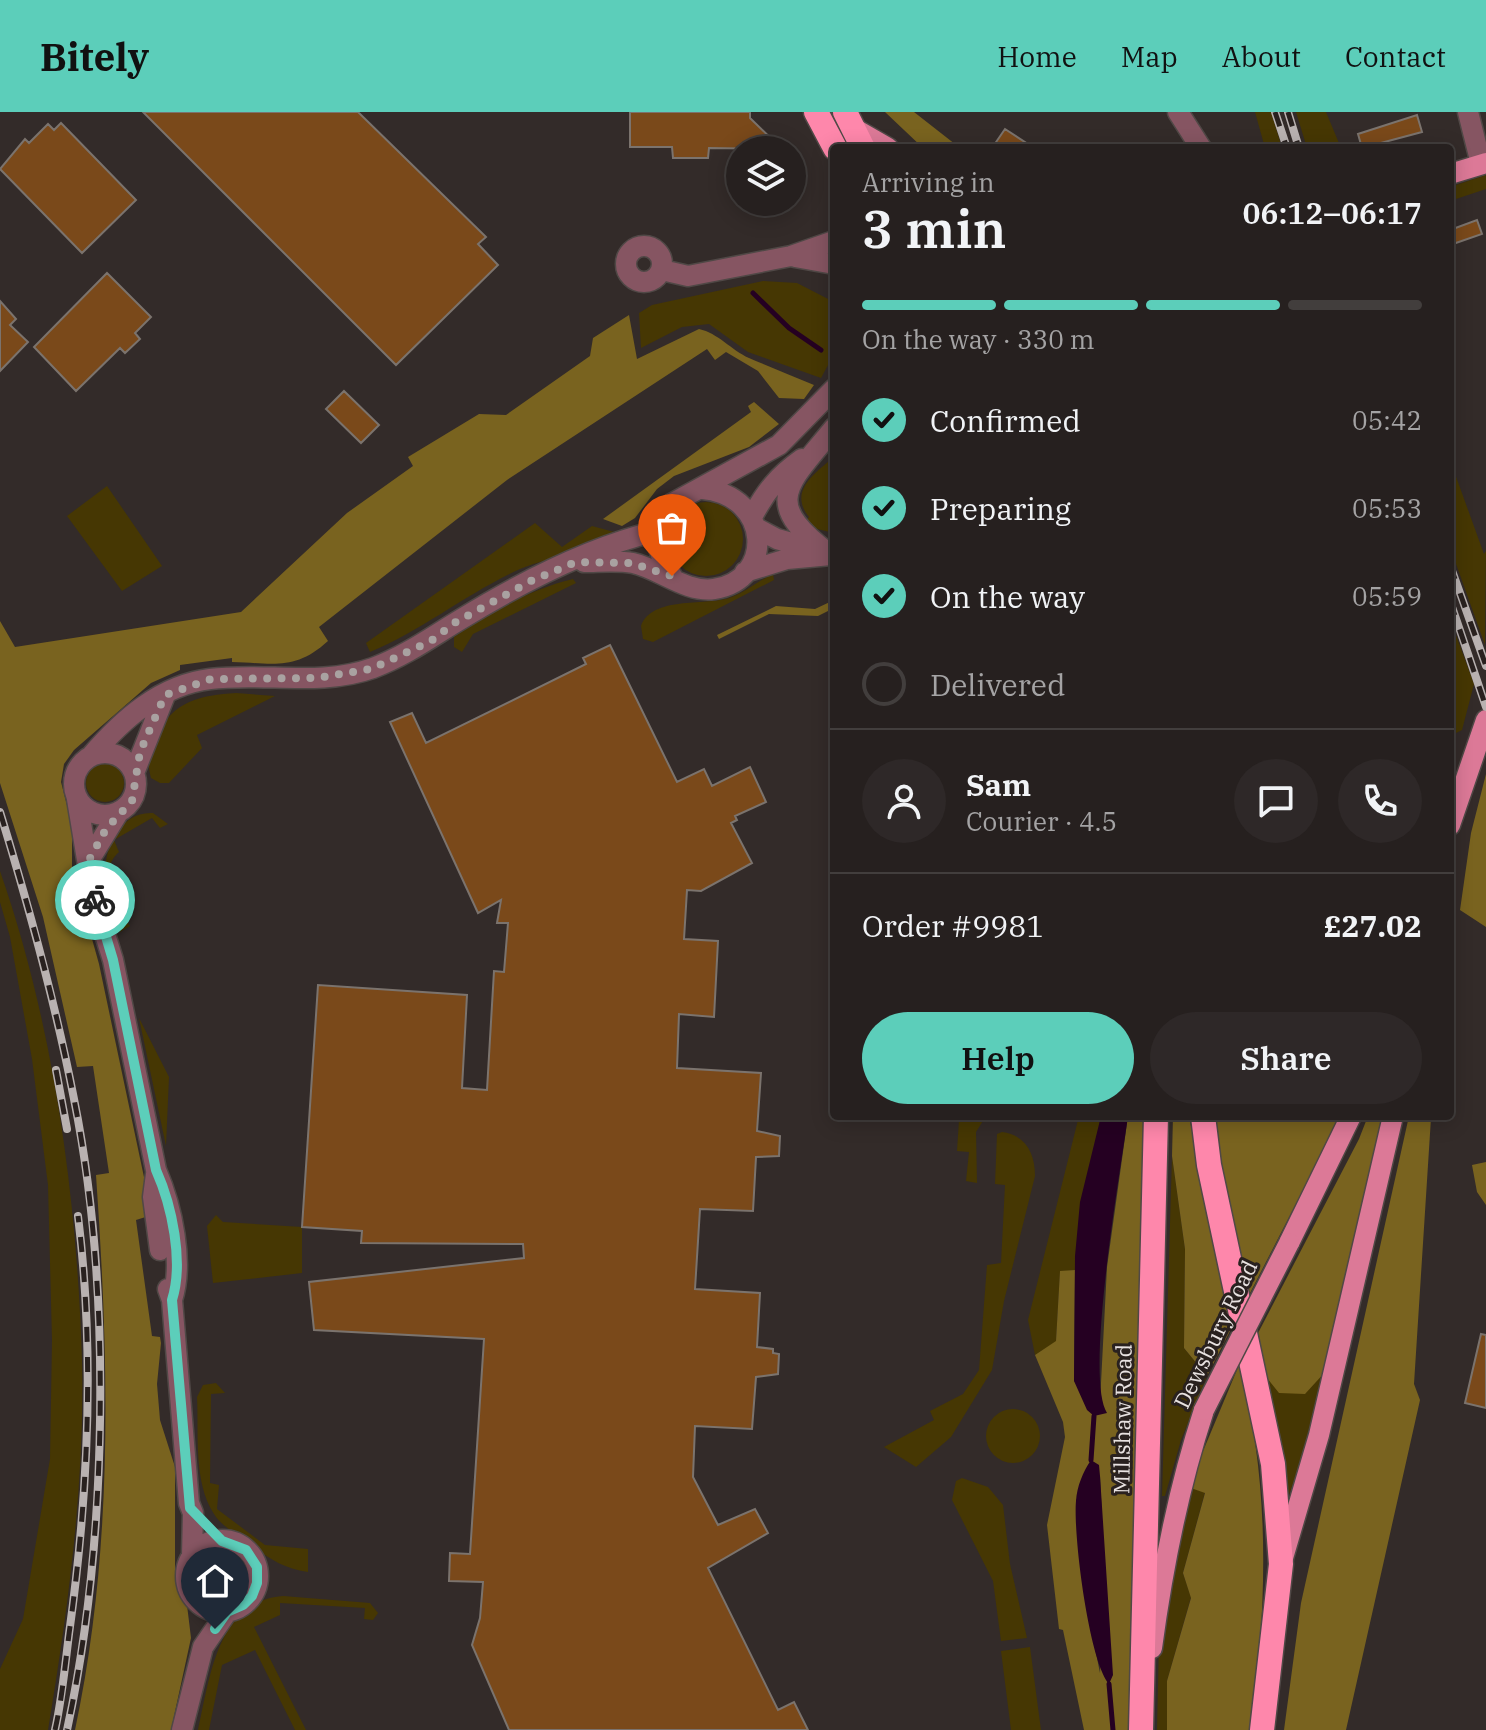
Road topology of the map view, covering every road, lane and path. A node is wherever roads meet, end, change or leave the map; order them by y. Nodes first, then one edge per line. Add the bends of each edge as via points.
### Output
1 (816, 112) edge
2 (1178, 112) edge
3 (1468, 112) edge
4 (855, 130) edge
5 (833, 144) edge
6 (881, 144) edge
7 (1198, 144) edge
8 (1484, 163) edge
9 (1454, 173) edge
10 (830, 242) edge
11 (791, 256) junction
12 (830, 263) edge
13 (662, 270) dead end
14 (830, 393) edge
15 (830, 433) edge
16 (818, 448) junction
17 (703, 489) junction
18 (754, 522) junction
19 (657, 531) junction
20 (830, 554) edge
21 (830, 555) edge
22 (830, 555) edge
23 (576, 562) junction
24 (745, 572) junction
25 (672, 576) junction
26 (165, 695) junction
27 (1486, 720) edge
28 (91, 756) junction
29 (134, 773) junction
30 (77, 799) junction
31 (118, 813) junction
32 (1454, 813) edge
33 (88, 862) junction
34 (1156, 1120) edge
35 (1203, 1120) edge
36 (1349, 1120) edge
37 (1392, 1120) edge
38 (193, 1513) junction
39 (222, 1541) junction
40 (192, 1556) junction
41 (1281, 1564) junction
42 (198, 1603) junction
43 (227, 1612) junction
44 (203, 1647) junction
45 (1141, 1727) edge
46 (182, 1730) edge
47 (1262, 1730) edge

1 - 5 highway
2 - 7 street
3 - 8 street
4 - 6 main road
8 - 9 main road
10 - 11 street
11 - 12 street
11 - 13 street via 688,276
14 - 17 street via 779,445
15 - 16 street
16 - 18 street via 780,473
16 - 20 street via 794,478 786,506 793,523
17 - 18 street via 733,497
17 - 19 street via 671,504
18 - 21 street via 777,539
18 - 24 street via 757,545
19 - 23 street
19 - 25 street via 660,559
22 - 24 street via 787,559
23 - 25 street via 631,563
23 - 26 street via 371,669 317,678 211,679
24 - 25 street via 716,589 686,586
26 - 28 street via 136,709
26 - 29 street
27 - 32 main road
28 - 29 street via 116,755
28 - 30 street via 75,775
29 - 31 street via 136,792
30 - 31 street via 98,815
30 - 33 street
31 - 33 street
33 - 38 street via 156,1170 168,1197 177,1282 172,1300
34 - 45 highway, Millshaw Road
35 - 41 highway via 1273,1464
36 - 45 main road, Dewsbury Road, bridge via 1204,1410 1166,1547
37 - 41 main road via 1319,1435
38 - 39 street
38 - 40 street
39 - 40 street via 208,1543
39 - 43 street via 246,1550 258,1575 248,1601
40 - 42 street via 186,1577
41 - 47 highway
42 - 43 street
42 - 44 street
43 - 44 street
44 - 46 street

